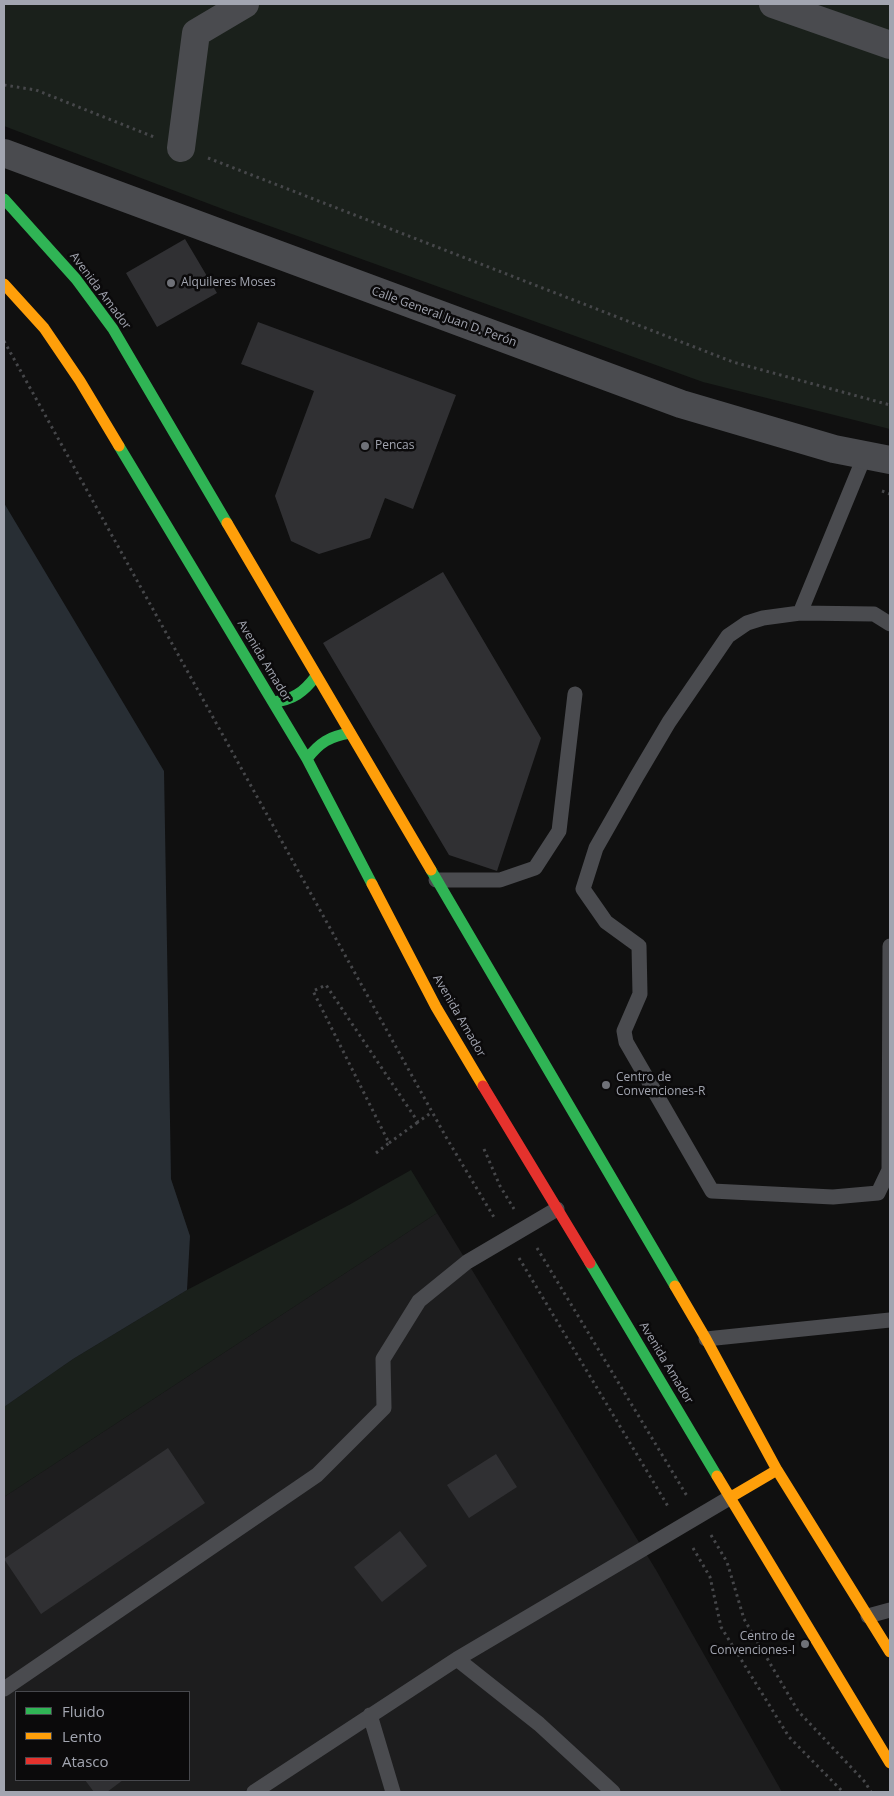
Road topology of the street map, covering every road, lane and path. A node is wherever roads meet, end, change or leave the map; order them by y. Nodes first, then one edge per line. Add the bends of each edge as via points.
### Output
1 (245, 4) edge
2 (773, 4) edge
3 (890, 45) edge
4 (4, 85) edge
5 (181, 148) junction
6 (4, 153) edge
7 (4, 199) edge
8 (4, 284) edge
9 (4, 341) edge
10 (890, 405) edge
11 (877, 458) edge
12 (800, 613) junction
13 (890, 624) edge
14 (316, 676) junction
15 (575, 694) dead end
16 (273, 702) junction
17 (350, 733) junction
18 (307, 759) junction
19 (436, 880) junction
20 (890, 946) edge
21 (432, 1112) junction
22 (418, 1122) junction
23 (480, 1141) dead end
24 (389, 1144) junction
25 (376, 1153) dead end
26 (557, 1209) junction
27 (525, 1228) junction
28 (507, 1238) junction
29 (890, 1320) edge
30 (706, 1340) junction
31 (777, 1470) junction
32 (731, 1497) junction
33 (698, 1515) junction
34 (680, 1526) junction
35 (890, 1610) edge
36 (868, 1616) junction
37 (890, 1652) edge
38 (457, 1659) junction
39 (4, 1689) edge
40 (370, 1715) junction
41 (890, 1763) edge
42 (254, 1792) edge
43 (393, 1792) edge
44 (613, 1792) edge
45 (843, 1792) edge
46 (871, 1792) edge

1 - 5 street via 196,33
2 - 3 street
4 - 5 path via 36,90
5 - 10 path via 733,362
6 - 11 street, Calle General Juan D. Perón via 681,404 834,449
7 - 14 main road, Avenida Amador via 76,279 113,328
8 - 16 main road, Avenida Amador via 44,328 80,381
9 - 21 path
11 - 12 lane
12 - 13 lane via 874,614
12 - 20 lane via 746,623 728,636 669,722 596,848 584,889 606,922 639,946 640,994 624,1031 626,1042 712,1191 833,1197 878,1193 889,1170
14 - 16 main road via 299,696
14 - 17 main road, Avenida Amador
15 - 19 lane via 559,831 534,868 500,880
16 - 18 main road, Avenida Amador
17 - 18 main road via 326,738
17 - 19 main road, Avenida Amador
18 - 26 main road, Avenida Amador via 436,1007
19 - 30 main road, Avenida Amador
21 - 22 path
21 - 28 path
22 - 24 path
22 - 24 path via 326,985 313,991
23 - 27 path via 500,1186
24 - 25 path
26 - 27 lane
26 - 32 main road, Avenida Amador
27 - 28 lane
27 - 33 path
28 - 34 path
28 - 39 lane via 467,1262 419,1301 383,1359 384,1408 317,1475
29 - 30 lane
30 - 31 main road, Avenida Amador
31 - 32 main road
31 - 36 main road, Avenida Amador
32 - 33 lane
32 - 41 main road, Avenida Amador
33 - 34 lane
33 - 46 path via 727,1562 744,1619 798,1711
34 - 38 lane
34 - 45 path via 710,1577 721,1627 788,1736
35 - 36 lane
36 - 37 main road, Avenida Amador
38 - 40 lane
38 - 44 lane via 539,1724
40 - 42 lane
40 - 43 lane

